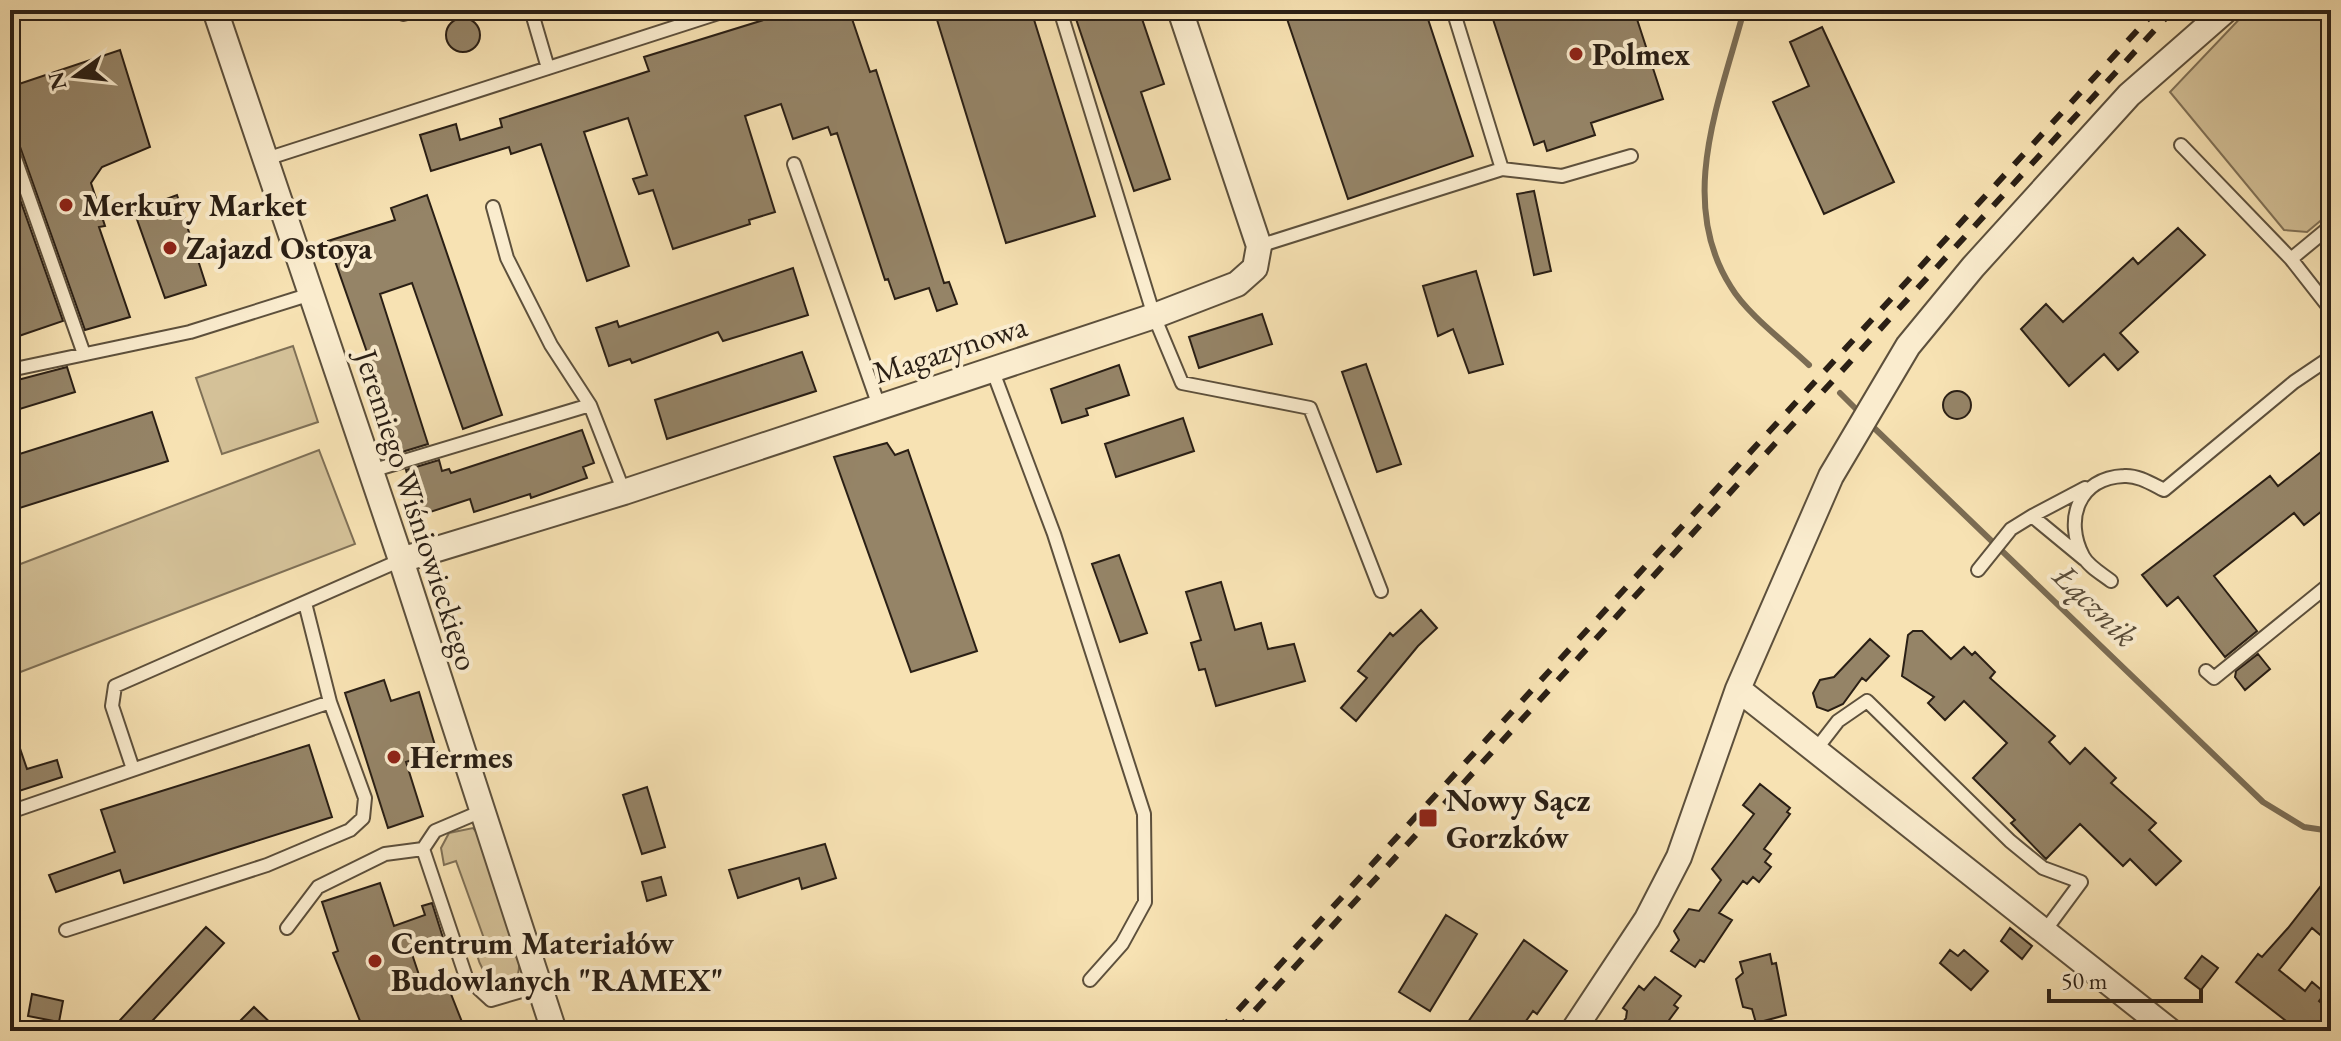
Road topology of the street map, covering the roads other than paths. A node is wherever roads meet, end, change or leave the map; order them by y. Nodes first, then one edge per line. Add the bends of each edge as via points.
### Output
1 (215, 10) edge
2 (402, 10) edge
3 (419, 10) edge
4 (531, 10) edge
5 (728, 10) edge
6 (1060, 10) edge
7 (1180, 10) edge
8 (1453, 10) edge
9 (2226, 10) edge
10 (548, 68) junction
11 (10, 144) edge
12 (2181, 145) dead end
13 (1631, 156) dead end
14 (266, 159) junction
15 (794, 164) dead end
16 (1502, 169) junction
17 (493, 207) dead end
18 (2331, 226) edge
19 (1259, 246) junction
20 (2291, 259) junction
21 (311, 294) junction
22 (2331, 310) edge
23 (1154, 316) junction
24 (84, 354) junction
25 (2331, 357) edge
26 (992, 369) junction
27 (10, 370) edge
28 (590, 405) junction
29 (879, 406) junction
30 (371, 471) junction
31 (2095, 483) junction
32 (624, 492) junction
33 (2032, 516) junction
34 (401, 560) junction
35 (2084, 560) junction
36 (1978, 570) dead end
37 (2111, 581) dead end
38 (2331, 583) edge
39 (1381, 591) dead end
40 (305, 603) junction
41 (2206, 671) dead end
42 (1738, 689) junction
43 (330, 702) junction
44 (1814, 753) junction
45 (133, 769) junction
46 (482, 811) junction
47 (10, 812) edge
48 (423, 849) junction
49 (287, 928) dead end
50 (66, 930) dead end
51 (2044, 932) junction
52 (1090, 980) dead end
53 (539, 986) junction
54 (554, 1031) edge
55 (1573, 1031) edge
56 (2170, 1031) edge

1 - 14 street, Jeremiego Wiśniowieckiego
2 - 3 lane
4 - 10 lane
5 - 10 lane
6 - 23 lane
7 - 19 street
8 - 16 lane
9 - 42 street via 2129,95 1908,346 1831,476
10 - 14 lane
11 - 24 lane
12 - 20 lane
13 - 16 lane via 1562,176
14 - 21 street, Jeremiego Wiśniowieckiego
15 - 29 lane
16 - 19 lane
17 - 28 lane via 507,258 551,345
18 - 20 lane
19 - 23 street, Magazynowa via 1255,268 1237,284
20 - 22 lane
21 - 24 lane via 190,332
21 - 30 street, Jeremiego Wiśniowieckiego
23 - 26 street, Magazynowa
23 - 39 lane via 1182,383 1310,408
24 - 27 lane
25 - 31 lane via 2164,490 2124,475
26 - 29 street, Magazynowa
26 - 52 lane via 1054,534 1144,814 1145,902 1122,944
28 - 30 lane
28 - 32 lane
29 - 32 street, Magazynowa
30 - 34 street, Jeremiego Wiśniowieckiego
31 - 33 lane
31 - 35 lane via 2078,501 2073,528
32 - 34 street, Magazynowa
33 - 35 lane
33 - 36 lane via 2006,535
34 - 40 lane
34 - 46 street, Jeremiego Wiśniowieckiego
35 - 37 lane
38 - 41 lane via 2214,678
40 - 43 lane
40 - 45 lane via 115,686 112,706
42 - 44 street
42 - 55 street via 1679,857 1647,919
43 - 45 lane
43 - 50 lane via 365,798 363,818 350,830 267,865
44 - 51 street
44 - 51 lane via 1838,721 1867,701 2010,841 2043,868 2081,882
45 - 47 lane
46 - 48 lane via 435,831
46 - 53 street, Jeremiego Wiśniowieckiego
48 - 49 lane via 385,854 318,887
48 - 53 lane via 466,977 491,1000
51 - 56 street
53 - 54 street, Jeremiego Wiśniowieckiego

